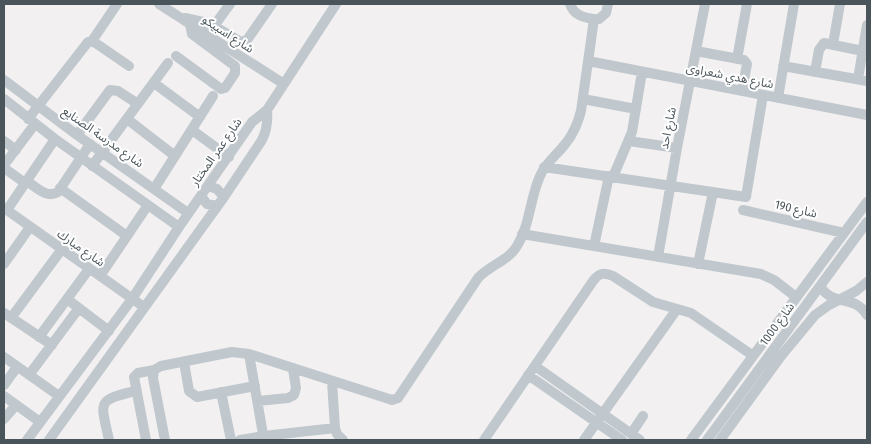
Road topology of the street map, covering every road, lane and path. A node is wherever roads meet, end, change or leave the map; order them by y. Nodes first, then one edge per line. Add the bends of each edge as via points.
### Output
1 (117, 4) edge
2 (159, 4) edge
3 (230, 4) edge
4 (272, 4) edge
5 (336, 4) edge
6 (570, 4) edge
7 (608, 4) edge
8 (705, 4) edge
9 (747, 4) edge
10 (794, 4) edge
11 (840, 4) edge
12 (180, 18) junction
13 (594, 19) junction
14 (190, 24) junction
15 (867, 25) edge
16 (214, 26) junction
17 (92, 42) junction
18 (833, 44) junction
19 (863, 50) junction
20 (696, 51) junction
21 (737, 59) junction
22 (588, 61) junction
23 (129, 66) dead end
24 (783, 66) junction
25 (642, 72) junction
26 (814, 72) junction
27 (863, 80) edge
28 (4, 81) edge
29 (690, 81) junction
30 (154, 83) junction
31 (284, 84) junction
32 (742, 91) junction
33 (763, 95) junction
34 (213, 96) dead end
35 (778, 98) junction
36 (4, 99) edge
37 (583, 99) junction
38 (138, 104) junction
39 (38, 106) junction
40 (636, 109) junction
41 (267, 110) junction
42 (867, 115) edge
43 (200, 117) junction
44 (127, 119) junction
45 (32, 121) junction
46 (192, 130) junction
47 (77, 135) junction
48 (55, 139) junction
49 (4, 141) edge
50 (629, 141) junction
51 (90, 144) junction
52 (677, 148) junction
53 (16, 150) junction
54 (102, 153) junction
55 (175, 156) junction
56 (81, 157) junction
57 (229, 157) junction
58 (92, 166) junction
59 (544, 166) junction
60 (4, 167) edge
61 (611, 177) junction
62 (26, 182) junction
63 (208, 186) junction
64 (671, 186) junction
65 (60, 188) junction
66 (154, 189) junction
67 (713, 192) junction
68 (201, 196) junction
69 (224, 197) junction
70 (867, 202) edge
71 (148, 205) junction
72 (217, 206) junction
73 (5, 209) edge
74 (743, 210) dead end
75 (188, 213) junction
76 (867, 223) edge
77 (30, 227) junction
78 (178, 227) junction
79 (844, 233) junction
80 (522, 234) junction
81 (127, 236) junction
82 (594, 246) junction
83 (62, 249) junction
84 (658, 257) junction
85 (4, 264) edge
86 (698, 264) junction
87 (89, 269) junction
88 (100, 276) junction
89 (867, 282) edge
90 (820, 286) junction
91 (796, 297) junction
92 (67, 299) junction
93 (132, 299) junction
94 (841, 300) junction
95 (79, 308) junction
96 (144, 308) junction
97 (677, 309) junction
98 (7, 315) edge
99 (867, 315) edge
100 (109, 331) junction
101 (39, 336) junction
102 (52, 345) junction
103 (250, 354) junction
104 (752, 355) junction
105 (4, 357) edge
106 (184, 362) junction
107 (535, 366) junction
108 (17, 367) junction
109 (293, 369) junction
110 (154, 370) junction
111 (29, 375) junction
112 (528, 376) junction
113 (332, 382) junction
114 (4, 385) edge
115 (255, 386) junction
116 (136, 391) junction
117 (221, 392) junction
118 (4, 396) edge
119 (59, 396) junction
120 (258, 402) junction
121 (16, 405) junction
122 (603, 413) junction
123 (643, 416) dead end
124 (4, 419) edge
125 (40, 422) junction
126 (596, 423) junction
127 (331, 428) junction
128 (631, 434) junction
129 (264, 438) edge
130 (27, 440) edge
131 (49, 440) edge
132 (109, 440) edge
133 (146, 440) edge
134 (165, 440) edge
135 (233, 440) edge
136 (330, 440) edge
137 (343, 440) edge
138 (484, 440) edge
139 (584, 440) edge
140 (622, 440) edge
141 (640, 440) edge
142 (691, 440) edge
143 (708, 440) edge
144 (720, 440) edge

1 - 17 street
2 - 12 street, شارع اسبيكو
3 - 16 street
4 - 16 street via 244,42
5 - 31 street
6 - 13 street via 576,13
7 - 13 street via 603,17
8 - 20 street, شارع احد
9 - 21 street
10 - 24 street
11 - 18 street
12 - 14 street, شارع اسبيكو
12 - 16 street
13 - 22 street
14 - 30 street via 192,34 233,64 236,73 227,87 220,90 172,60
14 - 31 street, شارع اسبيكو
15 - 19 street
17 - 23 street
17 - 39 street via 84,45
18 - 19 street
18 - 26 street via 821,46
19 - 27 street
20 - 21 street
20 - 29 street, شارع احد
21 - 32 street via 744,60 746,64
22 - 25 street, شارع هدي شعراوى
22 - 37 street
24 - 26 street
24 - 35 street
25 - 29 street, شارع هدي شعراوى
25 - 40 street
26 - 27 street
28 - 39 street, شارع مدرسة الصنايع
29 - 32 street, شارع هدي شعراوى
29 - 52 street, شارع احد
30 - 38 street
30 - 43 street
31 - 41 street
32 - 33 street, شارع هدي شعراوى
33 - 35 street, شارع هدي شعراوى
33 - 67 street via 746,197
34 - 43 street
35 - 42 street, شارع هدي شعراوى
36 - 45 street
37 - 40 street
37 - 59 street via 572,134
38 - 44 street
38 - 47 street via 118,91 110,90
39 - 45 street
39 - 47 street, شارع مدرسة الصنايع
40 - 50 street
41 - 57 street, شارع عمر المختار via 252,122
41 - 69 street via 268,120 262,140
43 - 46 street
44 - 54 street
44 - 55 street
45 - 48 street
45 - 53 street
46 - 55 street
46 - 57 street
47 - 51 street, شارع مدرسة الصنايع
48 - 56 street
48 - 62 street
49 - 53 street
50 - 52 street
50 - 61 street
51 - 54 street, شارع مدرسة الصنايع
51 - 56 street
52 - 64 street, شارع احد
53 - 60 street
54 - 58 street
54 - 66 street, شارع مدرسة الصنايع
55 - 66 street
56 - 58 street
56 - 65 street
57 - 63 street, شارع عمر المختار
58 - 71 street
59 - 61 street
59 - 80 street
60 - 62 street
61 - 64 street
61 - 82 street
62 - 65 street via 50,195
62 - 73 street
63 - 68 street, شارع عمر المختار
63 - 69 street via 217,189
64 - 67 street
64 - 84 street, شارع احد
65 - 81 street
66 - 75 street, شارع مدرسة الصنايع
67 - 86 street
68 - 72 street via 207,204
68 - 75 street, شارع عمر المختار
69 - 72 street
70 - 79 street
71 - 78 street
71 - 81 street
72 - 96 street
73 - 77 street, شارع مبارك
74 - 79 street, شارع 190
75 - 78 street, شارع عمر المختار
76 - 90 street, شارع 1000
77 - 83 street, شارع مبارك
77 - 85 street
78 - 93 street, شارع عمر المختار
79 - 91 street
80 - 82 street
80 - 113 street via 507,257 478,278 398,398 392,400
81 - 88 street
82 - 84 street
83 - 87 street, شارع مبارك
83 - 98 street
84 - 86 street
86 - 91 street via 762,274
87 - 88 street, شارع مبارك
87 - 92 street
88 - 93 street, شارع مبارك
89 - 94 street, شارع 1000
90 - 94 street via 829,296
90 - 143 street, شارع 1000
91 - 104 street
92 - 95 street
92 - 101 street
93 - 96 street, شارع مبارك
93 - 100 street, شارع عمر المختار
94 - 99 street via 857,304
94 - 144 street, شارع 1000 via 816,315 781,356
95 - 100 street
95 - 102 street
96 - 131 street
97 - 104 street via 691,314
97 - 107 street via 653,302 608,273 602,273 596,276
97 - 122 street
98 - 101 street
100 - 119 street, شارع عمر المختار
101 - 102 street
102 - 111 street
103 - 106 street via 232,352
103 - 109 street
103 - 115 street
104 - 142 street
105 - 108 street
106 - 110 street
106 - 117 street via 192,395
107 - 112 street
107 - 122 street
108 - 111 street
108 - 114 street
109 - 113 street
109 - 120 street via 294,395
110 - 116 street via 136,374
110 - 134 street
111 - 119 street
112 - 126 street
112 - 138 street
113 - 127 street
115 - 117 street
115 - 120 street
116 - 132 street via 110,397 106,401 103,413
116 - 133 street
117 - 135 street
118 - 121 street
119 - 125 street, شارع عمر المختار
120 - 129 street
121 - 124 street
121 - 125 street
122 - 126 street
122 - 128 street
123 - 128 street
125 - 130 street, شارع عمر المختار
126 - 139 street
126 - 140 street
127 - 129 street
127 - 136 street
127 - 137 street
128 - 141 street
129 - 135 street

